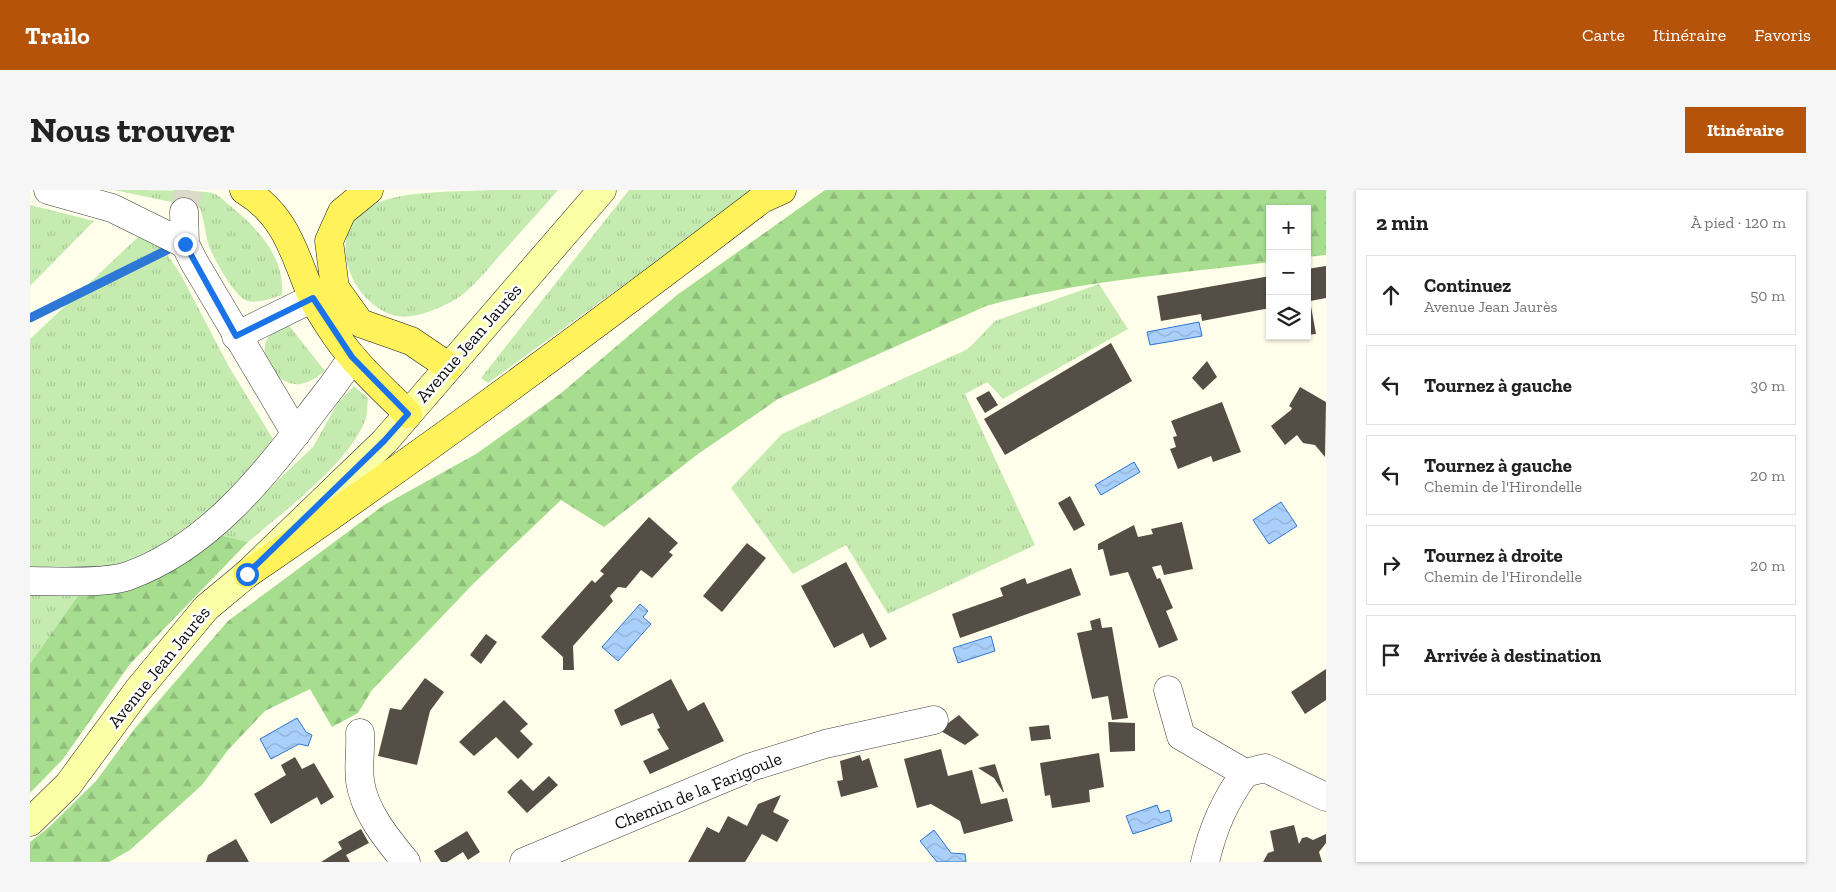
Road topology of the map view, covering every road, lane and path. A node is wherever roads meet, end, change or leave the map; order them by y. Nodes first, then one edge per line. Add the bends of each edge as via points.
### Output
1 (48, 190) edge
2 (244, 190) edge
3 (369, 190) edge
4 (602, 190) edge
5 (782, 190) edge
6 (184, 212) tunnel mouth
7 (185, 244) junction
8 (324, 293) junction
9 (360, 323) junction
10 (236, 336) junction
11 (352, 357) junction
12 (448, 366) junction
13 (408, 414) junction
14 (296, 434) junction
15 (247, 574) junction
16 (30, 581) edge
17 (1168, 690) dead end
18 (934, 720) dead end
19 (360, 733) dead end
20 (1245, 773) junction
21 (1326, 797) edge
22 (30, 822) edge
23 (406, 862) edge
24 (524, 862) edge
25 (1205, 862) edge

1 - 7 street via 112,208
2 - 8 main road via 275,216
3 - 8 main road via 342,212 329,241
4 - 12 main road, Avenue Jean Jaurès
5 - 15 main road via 762,199 540,367
6 - 7 street
7 - 10 street
8 - 9 main road
8 - 10 street
8 - 11 main road
9 - 11 main road
9 - 12 main road via 410,341
10 - 14 street
11 - 13 main road
11 - 14 street
12 - 13 main road, Avenue Jean Jaurès
13 - 15 main road, Avenue Jean Jaurès
14 - 16 street via 263,476 226,513 180,550 127,577
15 - 22 main road, Avenue Jean Jaurès via 200,614 138,690 68,785
17 - 20 street via 1181,736
18 - 24 street, Chemin de la Farigoule via 825,744 751,766
19 - 23 street via 360,781 366,803 378,826
20 - 21 street via 1265,768
20 - 25 street via 1228,797 1217,821

